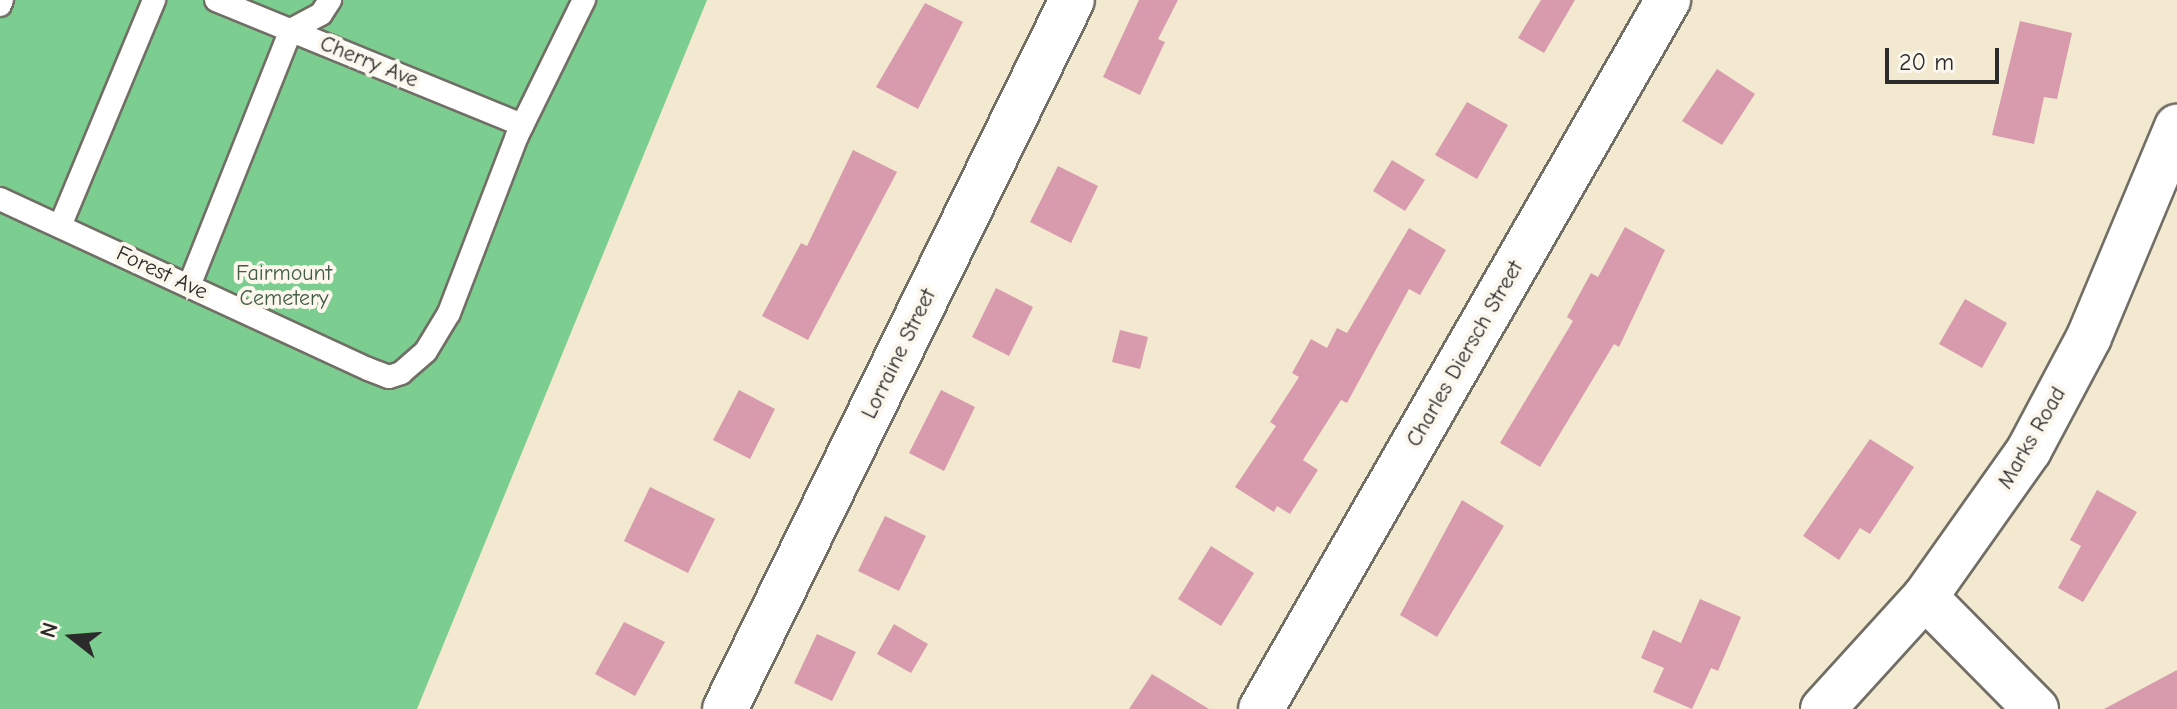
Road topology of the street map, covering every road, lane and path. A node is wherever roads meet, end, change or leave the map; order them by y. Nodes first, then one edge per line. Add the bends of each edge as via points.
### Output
1 (154, 0) edge
2 (216, 0) edge
3 (330, 0) edge
4 (584, 0) edge
5 (1072, 0) edge
6 (1668, 0) edge
7 (291, 30) junction
8 (522, 125) junction
9 (2177, 127) edge
10 (0, 199) edge
11 (60, 226) junction
12 (189, 286) junction
13 (1925, 597) junction
14 (725, 709) edge
15 (1261, 709) edge
16 (1823, 709) edge
17 (2036, 709) edge

1 - 11 lane
2 - 7 lane, Cherry Ave
3 - 7 lane via 321,14
4 - 8 lane
5 - 14 street, Lorraine Street
6 - 15 street, Charles Diersch Street
7 - 8 lane, Cherry Ave
7 - 12 lane
8 - 12 lane, Forest Ave via 459,291 435,338 401,373 389,377 368,369
9 - 13 street, Marks Road via 2095,322 2029,450
10 - 11 lane, Forest Ave
11 - 12 lane, Forest Ave
13 - 16 street, Marks Road
13 - 17 street

